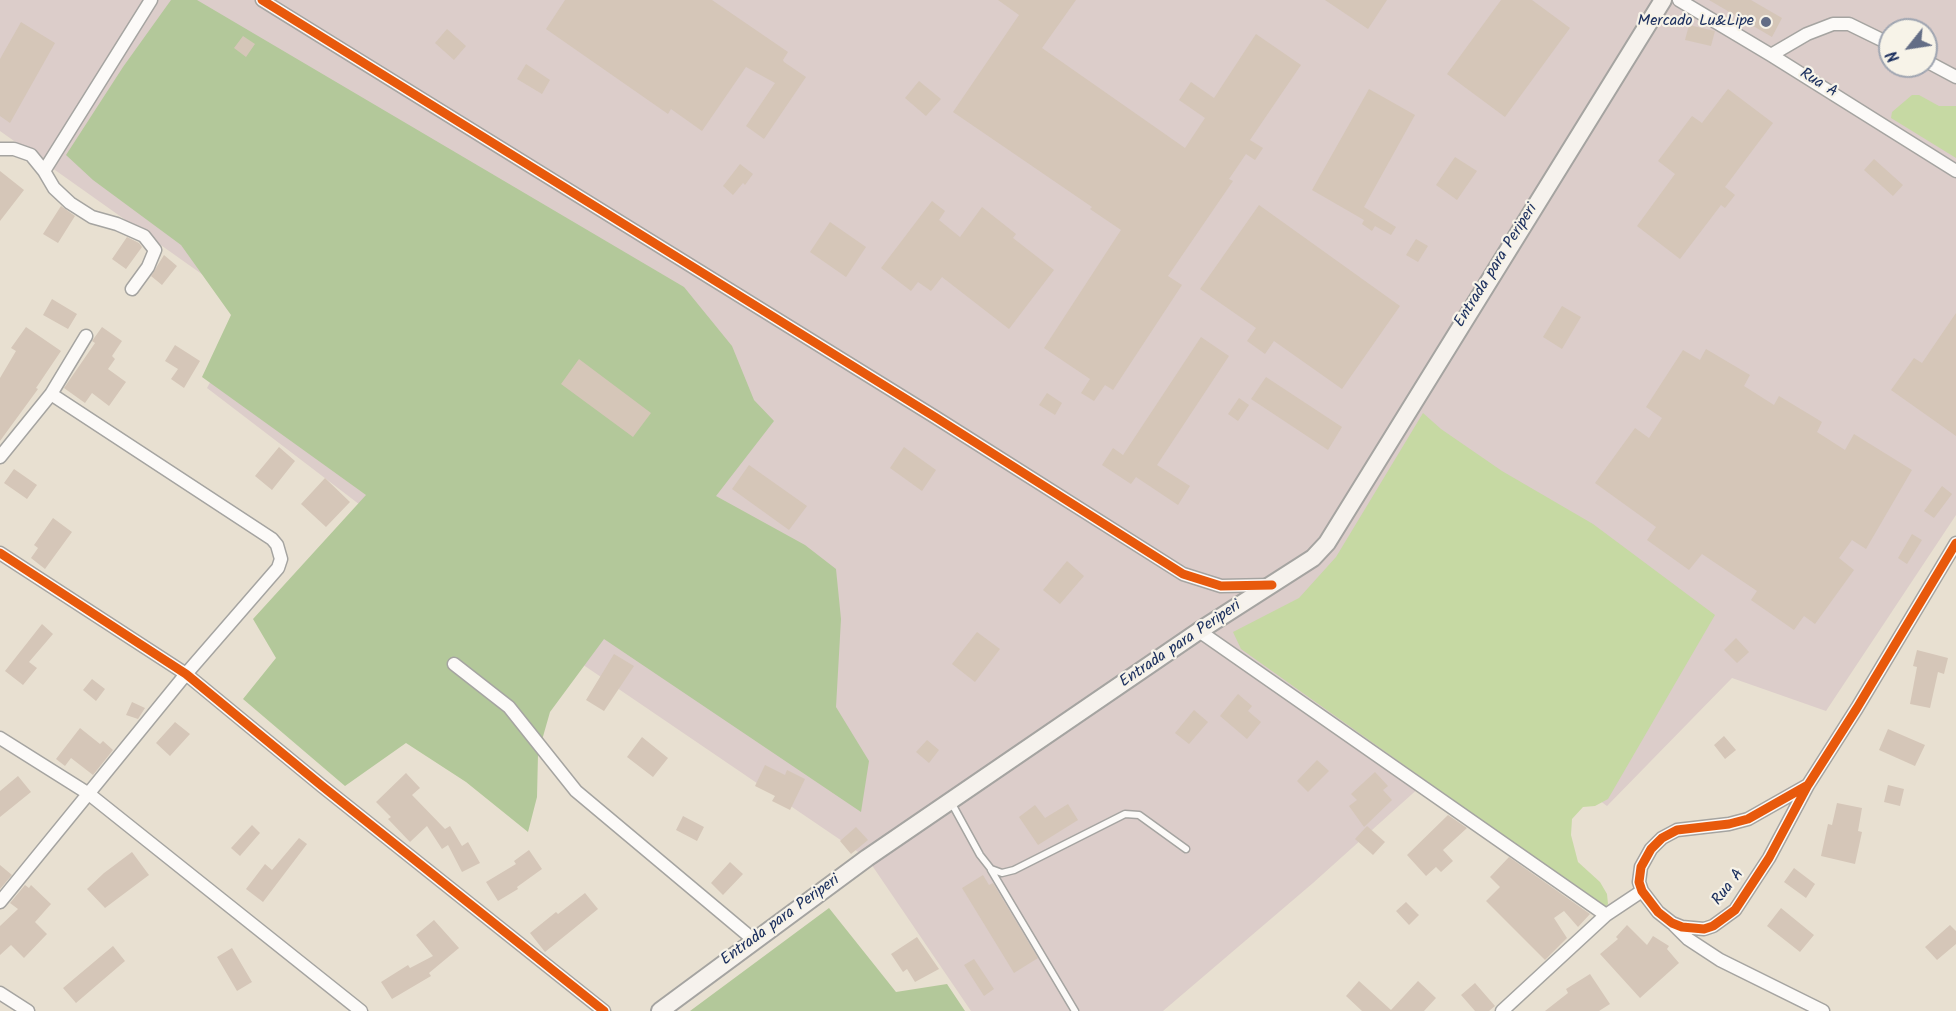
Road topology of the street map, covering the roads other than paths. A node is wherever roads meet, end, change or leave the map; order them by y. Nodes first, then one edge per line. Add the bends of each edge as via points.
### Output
1 (152, 0) edge
2 (262, 0) edge
3 (1663, 0) edge
4 (1679, 0) edge
5 (1878, 38) edge
6 (1771, 55) junction
7 (1938, 67) edge
8 (1956, 77) edge
9 (0, 150) edge
10 (44, 171) junction
11 (1956, 171) edge
12 (132, 289) dead end
13 (86, 336) dead end
14 (51, 394) junction
15 (0, 457) edge
16 (1956, 543) edge
17 (0, 553) edge
18 (1272, 585) junction
19 (1199, 631) junction
20 (454, 664) dead end
21 (186, 674) junction
22 (0, 738) edge
23 (1808, 785) junction
24 (89, 794) junction
25 (951, 801) junction
26 (1186, 849) dead end
27 (991, 869) junction
28 (1642, 891) junction
29 (0, 902) edge
30 (1606, 915) junction
31 (1672, 923) junction
32 (755, 941) junction
33 (0, 993) edge
34 (28, 1011) edge
35 (361, 1011) edge
36 (603, 1011) edge
37 (660, 1011) edge
38 (1075, 1011) edge
39 (1502, 1011) edge
40 (1823, 1011) edge

1 - 10 street
2 - 18 street via 1183,574 1221,586
3 - 18 main road, Entrada para Periperi via 1327,543 1313,558
4 - 6 street, Rua A
5 - 6 street via 1849,24 1833,24
6 - 11 street, Rua A
7 - 8 street
9 - 10 street via 14,149 31,155
10 - 12 street via 54,188 70,202 92,217 144,236 155,250
13 - 14 street
14 - 15 street
14 - 21 street via 277,545 281,559 278,568
16 - 23 street, Rua A
17 - 21 street
18 - 19 main road, Entrada para Periperi
19 - 25 main road, Entrada para Periperi
19 - 30 street
20 - 32 street via 509,707 576,790
21 - 24 street
21 - 36 street
22 - 24 street
23 - 28 street, Rua A via 1738,822 1677,830 1662,838 1641,867
23 - 31 street, Rua A via 1769,858 1735,910 1704,929
24 - 29 street
24 - 35 street
25 - 27 lane
25 - 32 main road, Entrada para Periperi
26 - 27 lane via 1139,816 1125,814 1014,870 1002,873
27 - 38 lane
28 - 30 street
28 - 31 street
30 - 39 street
31 - 40 street via 1720,960
32 - 37 main road, Entrada para Periperi
33 - 34 street

